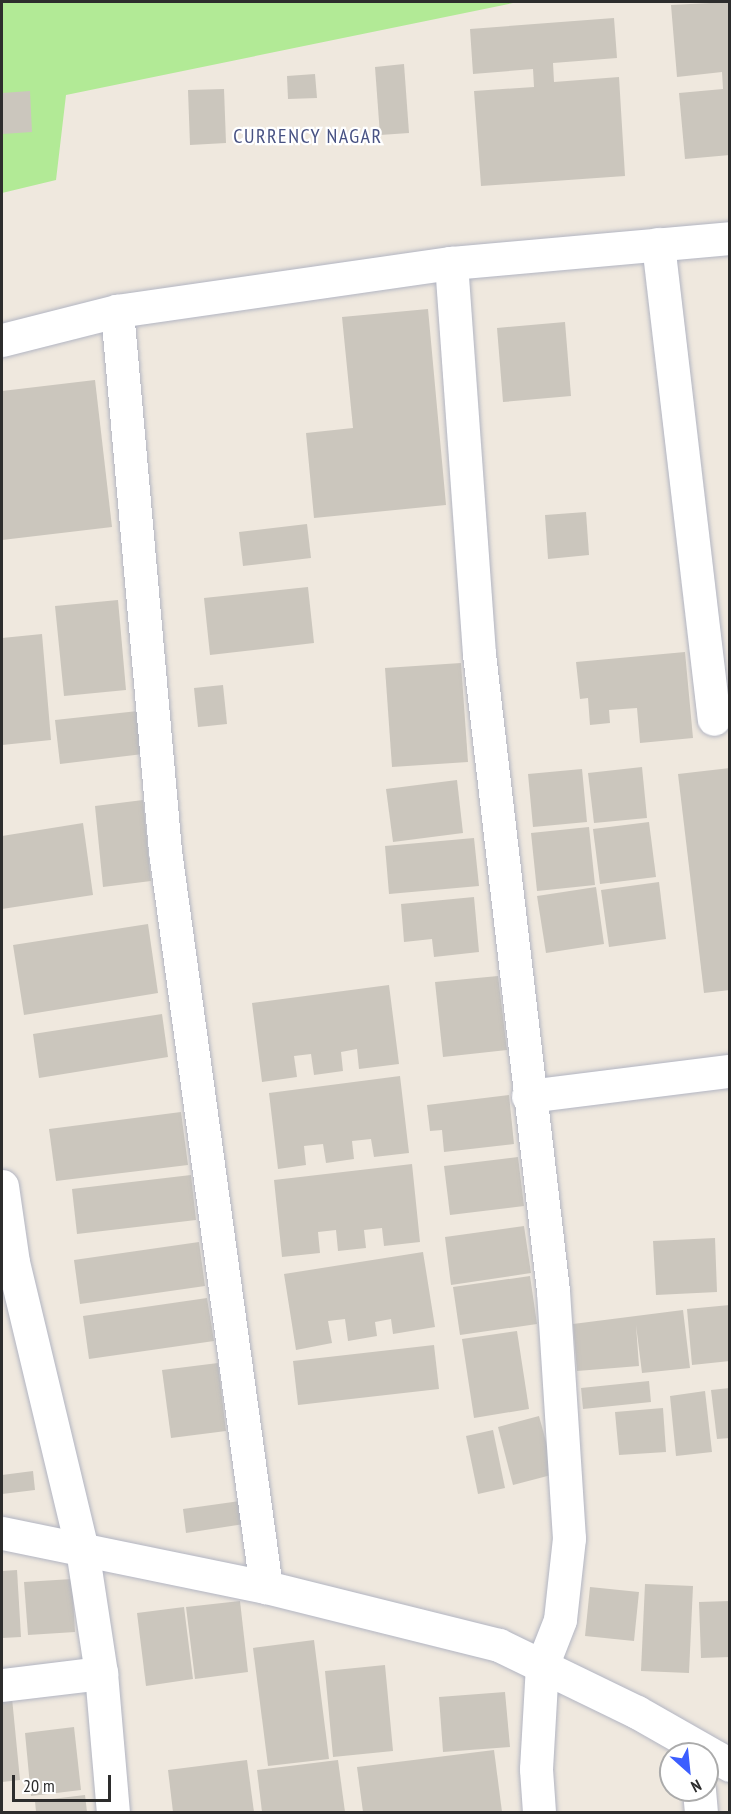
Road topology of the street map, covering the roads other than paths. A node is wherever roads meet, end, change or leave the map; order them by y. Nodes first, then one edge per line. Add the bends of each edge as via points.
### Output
1 (729, 238) edge
2 (658, 244) junction
3 (451, 263) junction
4 (117, 310) junction
5 (2, 339) edge
6 (714, 719) dead end
7 (729, 1071) edge
8 (528, 1096) junction
9 (2, 1186) edge
10 (2, 1533) edge
11 (82, 1549) junction
12 (266, 1587) junction
13 (542, 1666) junction
14 (101, 1673) junction
15 (2, 1685) edge
16 (681, 1742) edge
17 (113, 1812) edge
18 (538, 1812) edge

1 - 2 street
2 - 3 street
2 - 6 street
3 - 4 street
3 - 8 street via 479,654
4 - 5 street
4 - 12 street via 165,851
7 - 8 street
8 - 13 street via 553,1291 570,1538 560,1620
9 - 11 street via 13,1262
10 - 11 street
11 - 12 street
11 - 14 street
12 - 13 street via 499,1645
13 - 16 street
13 - 18 street via 536,1769
14 - 15 street
14 - 17 street

